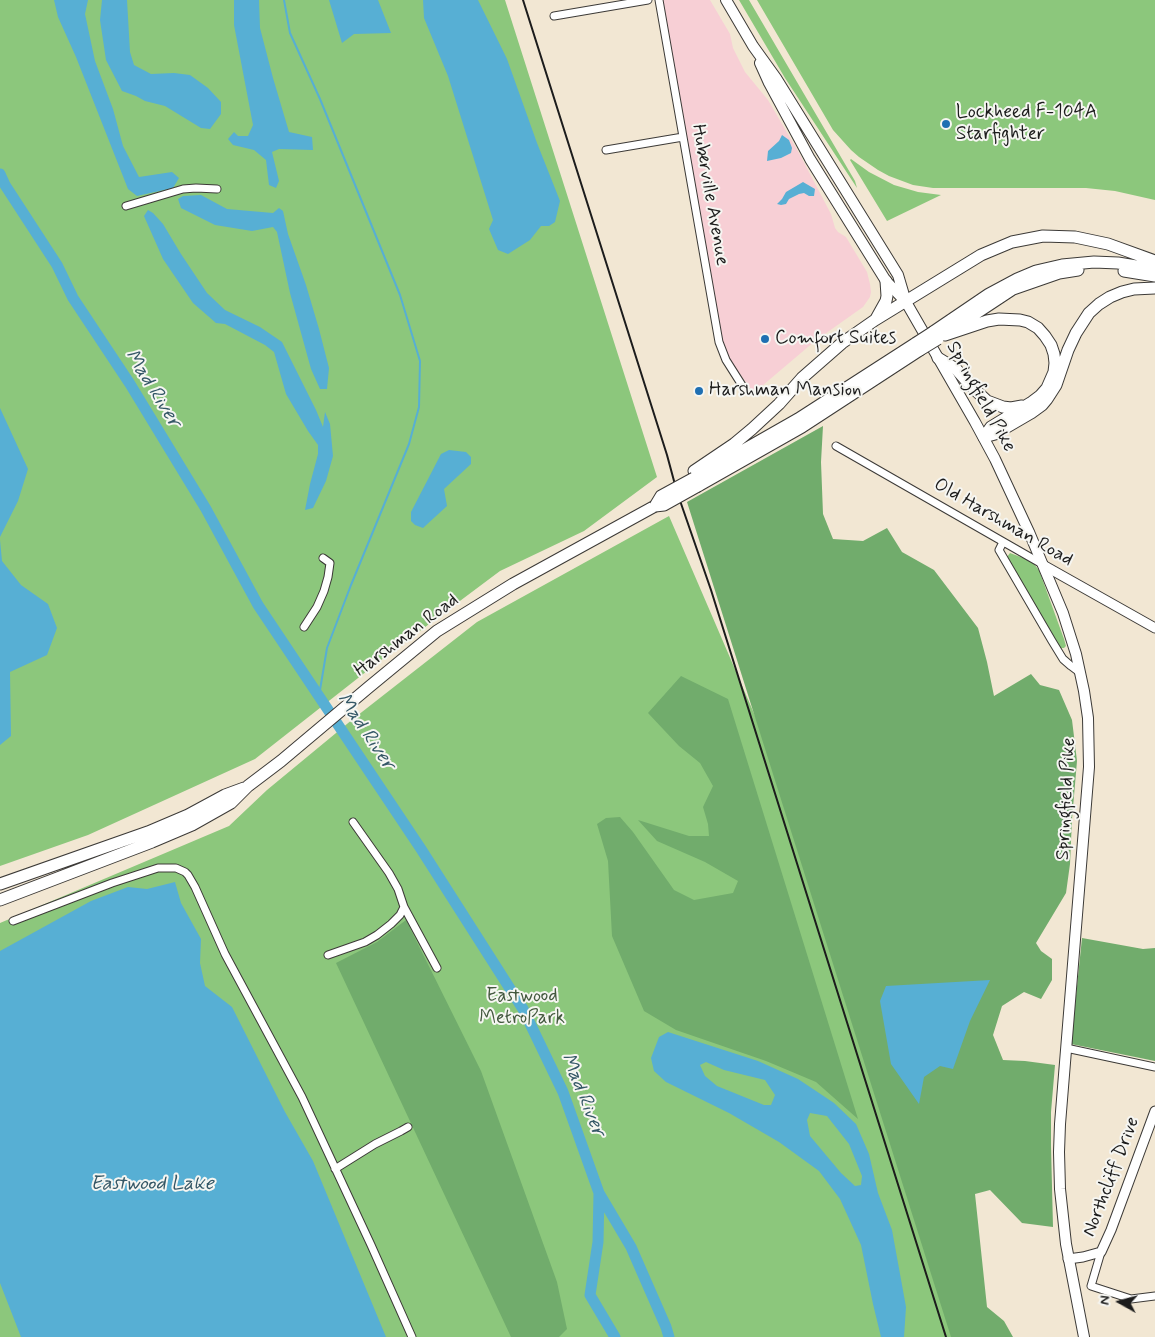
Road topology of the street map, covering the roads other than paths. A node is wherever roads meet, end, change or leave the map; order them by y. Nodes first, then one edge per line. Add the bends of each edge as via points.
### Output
1 (648, 0) edge
2 (659, 0) edge
3 (726, 0) edge
4 (554, 16) dead end
5 (753, 46) junction
6 (683, 137) junction
7 (606, 150) dead end
8 (218, 189) dead end
9 (126, 206) dead end
10 (1155, 261) edge
11 (1155, 269) edge
12 (1155, 276) edge
13 (886, 281) junction
14 (1155, 288) edge
15 (906, 302) junction
16 (875, 320) junction
17 (939, 335) junction
18 (938, 358) junction
19 (745, 390) dead end
20 (1032, 402) junction
21 (984, 437) junction
22 (836, 446) dead end
23 (695, 478) junction
24 (635, 517) junction
25 (1004, 542) junction
26 (323, 558) dead end
27 (1042, 565) junction
28 (304, 627) dead end
29 (1155, 628) edge
30 (1080, 672) junction
31 (248, 786) junction
32 (353, 822) dead end
33 (0, 884) edge
34 (0, 900) edge
35 (404, 907) junction
36 (13, 921) dead end
37 (328, 955) dead end
38 (437, 968) dead end
39 (1066, 1048) junction
40 (1155, 1067) edge
41 (1155, 1111) edge
42 (408, 1127) dead end
43 (335, 1169) junction
44 (1101, 1252) junction
45 (1068, 1259) junction
46 (1155, 1296) edge
47 (412, 1337) edge
48 (1084, 1337) edge

1 - 4 street
2 - 6 street, Huberville Avenue
3 - 5 main road, Springfield Pike
5 - 13 main road, Springfield Pike via 768,83 810,159
5 - 15 main road, Springfield Pike via 898,275
6 - 7 street
6 - 19 street, Huberville Avenue via 719,342
8 - 9 street via 183,189
10 - 15 main road via 1108,244 1075,237 1043,236 1012,242 981,256
11 - 17 main road via 1094,262 1036,271 989,294
12 - 17 main road via 1108,270 1059,273 1013,289
13 - 15 main road, Springfield Pike
13 - 16 main road via 886,301
14 - 21 main road via 1122,292 1099,304 1076,333 1048,399 1031,413
15 - 16 main road
15 - 18 main road, Springfield Pike
16 - 23 main road via 842,343 802,378 772,410
17 - 20 main road via 999,319 1020,320 1038,328 1051,345 1055,363 1047,388
17 - 23 main road, Harshman Road, bridge via 918,346 802,427
18 - 20 main road via 994,405 1011,408
18 - 21 main road, Springfield Pike
20 - 21 main road via 991,427
21 - 27 main road, Springfield Pike
22 - 25 street, Old Harshman Road
23 - 24 main road, Harshman Road, bridge via 664,505 655,506
23 - 24 main road via 656,494
24 - 31 main road, Harshman Road via 444,626
25 - 27 street, Old Harshman Road
25 - 30 street via 999,550 1052,641 1063,658
26 - 28 street via 330,563 328,577 317,607
27 - 29 street, Old Harshman Road
27 - 30 main road, Springfield Pike via 1064,613
30 - 39 main road, Springfield Pike via 1088,718 1089,767
31 - 33 main road, Harshman Road via 148,832
31 - 34 main road, Harshman Road via 232,802 192,825
32 - 35 street via 392,877
35 - 37 street via 400,915 377,935
35 - 38 street
36 - 43 street via 142,872 173,867 185,872 302,1097
39 - 40 street
39 - 45 main road, Springfield Pike via 1060,1152
41 - 44 street, Northcliff Drive
42 - 43 street
43 - 47 street
44 - 45 street, Northcliff Drive
44 - 46 street via 1091,1286 1131,1299
45 - 48 main road, Springfield Pike

